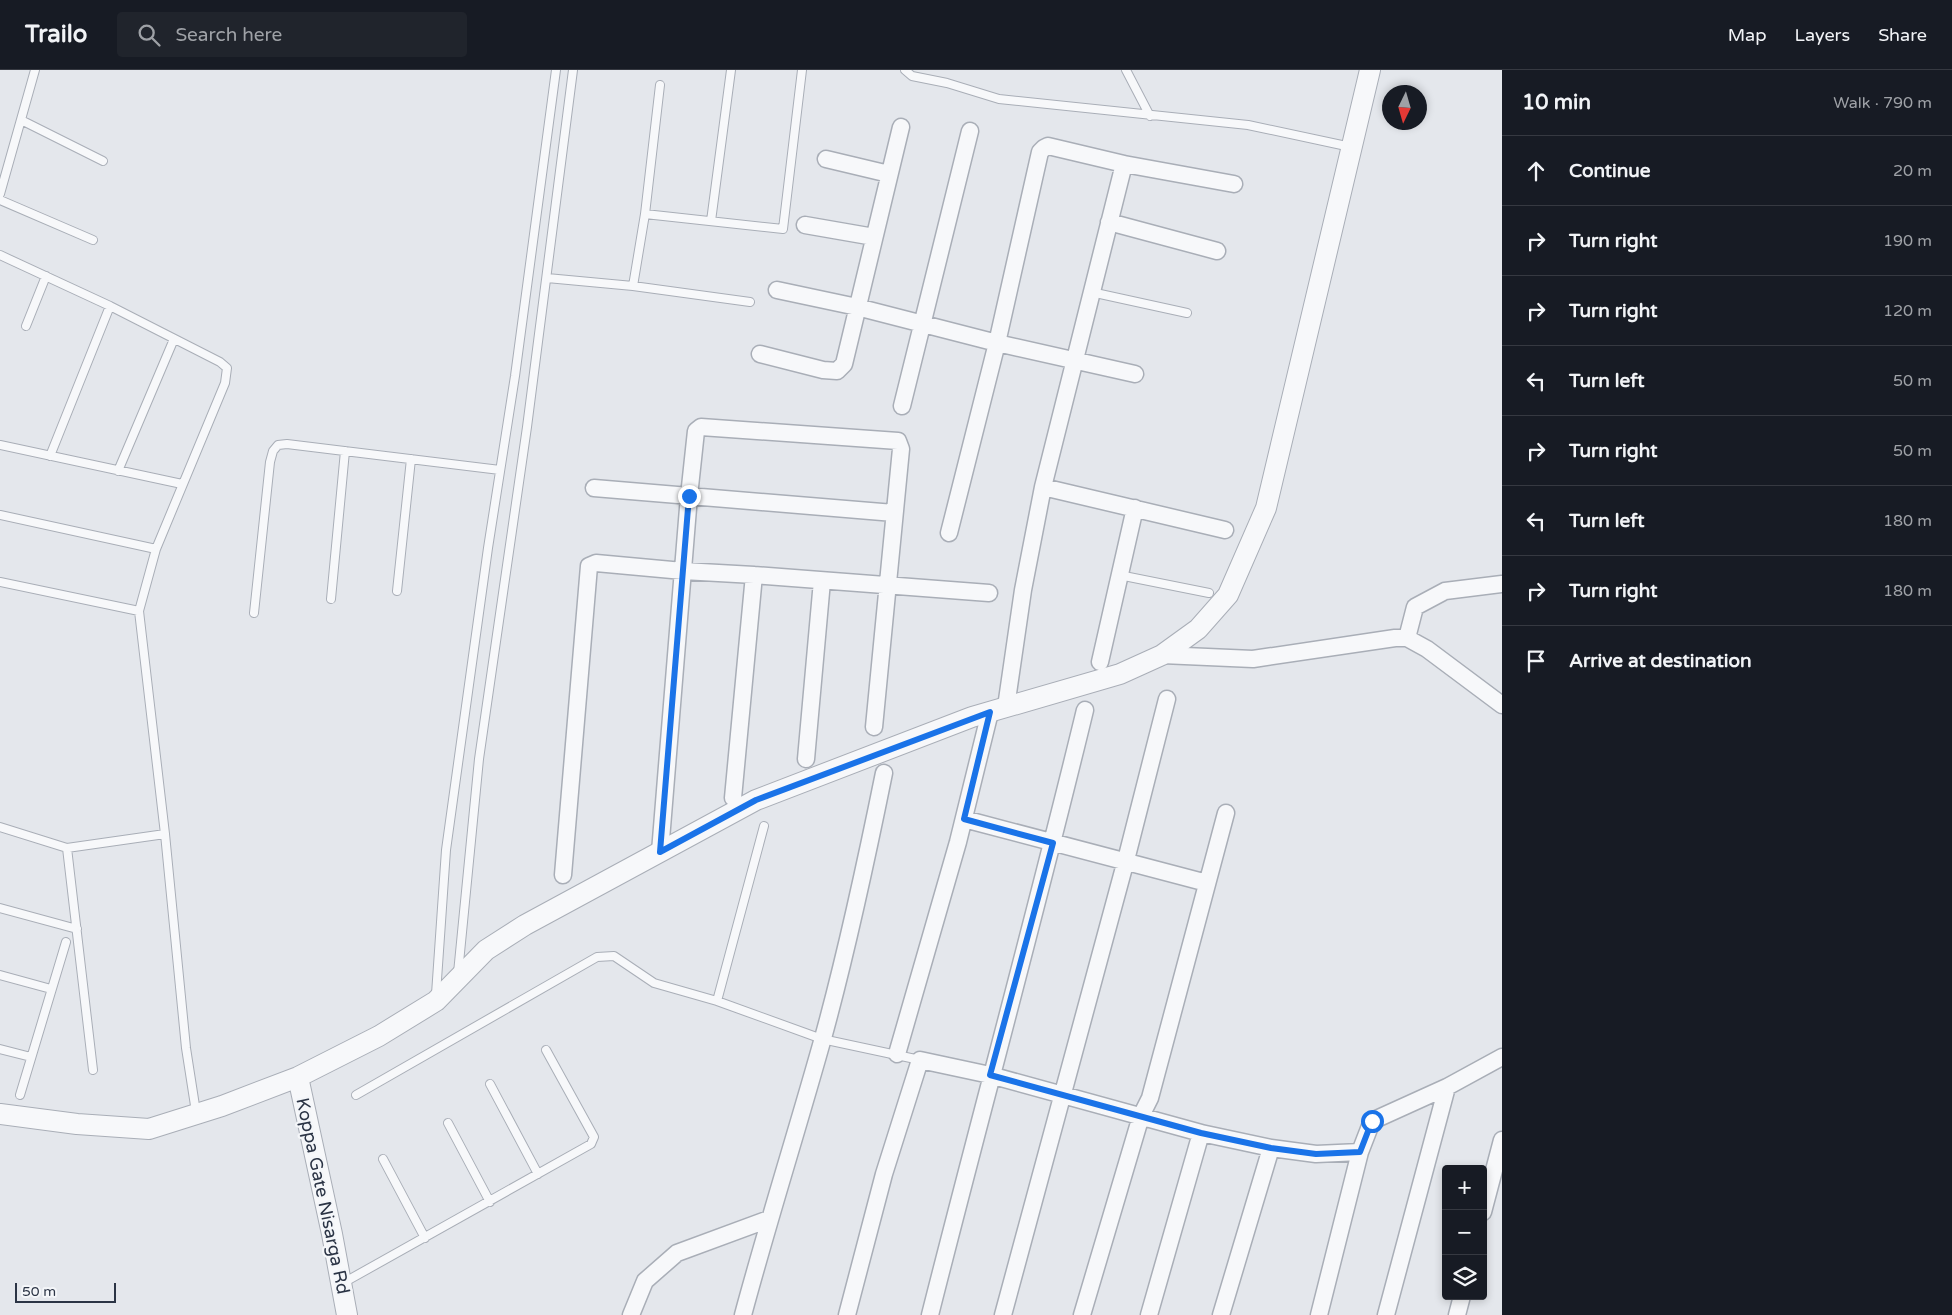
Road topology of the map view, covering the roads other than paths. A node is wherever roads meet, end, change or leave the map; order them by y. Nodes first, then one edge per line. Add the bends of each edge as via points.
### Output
1 (34, 70) edge
2 (556, 70) edge
3 (573, 70) edge
4 (731, 70) edge
5 (802, 70) edge
6 (905, 70) edge
7 (1126, 70) edge
8 (1370, 70) edge
9 (660, 85) dead end
10 (1150, 116) junction
11 (20, 120) junction
12 (901, 127) dead end
13 (970, 131) dead end
14 (1353, 147) junction
15 (826, 159) dead end
16 (103, 161) dead end
17 (1124, 164) junction
18 (890, 174) junction
19 (1234, 184) dead end
20 (0, 194) edge
21 (0, 200) edge
22 (645, 214) junction
23 (712, 221) junction
24 (1109, 222) junction
25 (805, 225) dead end
26 (874, 237) junction
27 (93, 240) dead end
28 (1217, 251) dead end
29 (0, 255) edge
30 (46, 276) junction
31 (546, 278) junction
32 (633, 286) junction
33 (777, 290) dead end
34 (1091, 292) junction
35 (750, 302) dead end
36 (110, 306) junction
37 (857, 307) junction
38 (1187, 313) dead end
39 (922, 325) junction
40 (26, 326) dead end
41 (174, 339) junction
42 (997, 343) junction
43 (760, 354) dead end
44 (1074, 359) junction
45 (1135, 374) dead end
46 (902, 406) dead end
47 (0, 445) edge
48 (345, 451) junction
49 (50, 456) junction
50 (411, 459) junction
51 (500, 470) junction
52 (118, 471) junction
53 (182, 484) junction
54 (594, 488) dead end
55 (1043, 488) junction
56 (689, 496) junction
57 (1135, 508) junction
58 (894, 513) junction
59 (0, 515) edge
60 (1225, 530) dead end
61 (949, 533) dead end
62 (156, 548) junction
63 (683, 572) junction
64 (754, 575) junction
65 (1119, 575) junction
66 (822, 581) junction
67 (0, 582) edge
68 (1502, 584) edge
69 (888, 586) junction
70 (397, 590) dead end
71 (989, 593) dead end
72 (1209, 593) dead end
73 (332, 599) dead end
74 (139, 611) junction
75 (254, 613) dead end
76 (1406, 638) junction
77 (1162, 654) junction
78 (1100, 662) dead end
79 (1166, 699) dead end
80 (1502, 704) edge
81 (998, 710) junction
82 (1085, 710) dead end
83 (874, 727) dead end
84 (806, 759) dead end
85 (884, 773) dead end
86 (733, 798) dead end
87 (1226, 812) dead end
88 (964, 819) junction
89 (764, 826) dead end
90 (0, 827) edge
91 (165, 834) junction
92 (1053, 843) junction
93 (67, 848) junction
94 (660, 852) junction
95 (1126, 860) junction
96 (563, 875) dead end
97 (1207, 882) junction
98 (0, 908) edge
99 (77, 930) junction
100 (66, 942) dead end
101 (0, 975) edge
102 (457, 979) junction
103 (51, 989) junction
104 (436, 1001) junction
105 (717, 1001) junction
106 (822, 1039) junction
107 (0, 1049) edge
108 (546, 1050) dead end
109 (897, 1054) junction
110 (1502, 1056) edge
111 (31, 1057) junction
112 (920, 1060) junction
113 (93, 1070) dead end
114 (990, 1075) junction
115 (298, 1077) junction
116 (490, 1084) dead end
117 (1447, 1087) junction
118 (20, 1095) dead end
119 (356, 1095) dead end
120 (1062, 1095) junction
121 (0, 1114) edge
122 (196, 1114) junction
123 (1141, 1116) junction
124 (448, 1123) dead end
125 (1201, 1133) junction
126 (1502, 1140) edge
127 (1271, 1148) junction
128 (1360, 1152) junction
129 (384, 1159) dead end
130 (538, 1174) junction
131 (490, 1202) junction
132 (1484, 1210) edge
133 (769, 1219) junction
134 (425, 1238) junction
135 (341, 1284) junction
136 (1461, 1300) edge
137 (347, 1315) edge
138 (631, 1315) edge
139 (743, 1315) edge
140 (847, 1315) edge
141 (930, 1315) edge
142 (1003, 1315) edge
143 (1082, 1315) edge
144 (1149, 1315) edge
145 (1222, 1315) edge
146 (1319, 1315) edge
147 (1386, 1315) edge
148 (1457, 1315) edge

1 - 11 lane
2 - 51 lane
3 - 31 lane
4 - 23 lane
5 - 23 lane via 784,229
6 - 10 lane via 912,76 999,99
7 - 10 lane
8 - 14 street
9 - 22 lane
10 - 14 lane via 1248,125
11 - 16 lane
11 - 20 lane
12 - 18 street
13 - 39 street
14 - 77 street via 1266,508 1228,595 1198,629
15 - 18 street
17 - 19 street
17 - 24 street
17 - 42 street via 1048,146 1040,152
18 - 26 street
21 - 27 lane
22 - 23 lane
22 - 32 lane
24 - 28 street
24 - 34 street
25 - 26 street
26 - 37 street
29 - 30 lane
30 - 36 lane
30 - 40 lane
31 - 32 lane
31 - 102 lane via 479,759
32 - 35 lane
33 - 37 street
34 - 38 lane
34 - 44 street
36 - 41 lane
36 - 49 lane
37 - 39 street
37 - 43 street via 844,364 837,371
39 - 42 street
39 - 46 street
41 - 52 lane
41 - 53 lane via 227,368 225,383
42 - 44 street
42 - 61 street
44 - 45 street
44 - 55 street
47 - 49 lane
48 - 50 lane
48 - 73 lane
48 - 75 lane via 287,444 278,445 273,450
49 - 52 lane
50 - 51 lane
50 - 70 lane
51 - 104 lane via 446,850
52 - 53 lane
53 - 62 lane
54 - 56 street
55 - 57 street
55 - 81 street
56 - 58 street
56 - 58 street via 696,431 701,427 898,441 901,449
56 - 63 street
57 - 60 street
57 - 65 street
58 - 69 street
59 - 62 lane
62 - 74 lane
63 - 64 street
63 - 94 street
63 - 96 street via 596,563 589,566
64 - 66 street
64 - 86 street
65 - 72 lane
65 - 78 street
66 - 69 street
66 - 84 street
67 - 74 lane
68 - 76 street via 1445,591 1415,607
69 - 71 street
69 - 83 street
74 - 91 lane
76 - 77 street via 1253,659
76 - 80 street
77 - 81 street via 1120,674
79 - 95 street
81 - 88 street
81 - 94 street via 756,800
82 - 92 street
85 - 106 street via 858,900
87 - 97 street
88 - 92 street
88 - 109 street
89 - 105 lane
90 - 93 lane
91 - 93 lane
91 - 122 lane via 186,1048
92 - 95 street
92 - 114 street
93 - 99 lane
94 - 102 street via 525,925 486,950
95 - 97 street
95 - 120 street
97 - 123 street via 1150,1098
98 - 99 lane
99 - 113 lane
100 - 103 lane
101 - 103 lane
102 - 104 street
103 - 111 lane
104 - 115 street via 378,1036
105 - 106 lane
105 - 119 lane via 654,983 614,956 597,957
106 - 109 lane
106 - 133 street
107 - 111 lane
108 - 130 lane via 594,1137 591,1144
109 - 112 lane
110 - 117 street
111 - 118 lane
112 - 114 street
112 - 140 street via 884,1174
114 - 120 street
114 - 141 street
115 - 122 street
115 - 135 street, Koppa Gate Nisarga Rd
116 - 130 lane
117 - 128 street via 1372,1121
117 - 147 street
120 - 123 street
120 - 142 street
121 - 122 street via 149,1129
123 - 125 street
123 - 143 street
124 - 131 lane
125 - 127 street
125 - 144 street
126 - 132 street
127 - 128 street via 1316,1154
127 - 145 street
128 - 146 street
129 - 134 lane
130 - 131 lane
131 - 134 lane
133 - 138 street via 677,1254 645,1281
133 - 139 street
134 - 135 lane
135 - 137 street, Koppa Gate Nisarga Rd
136 - 148 street

